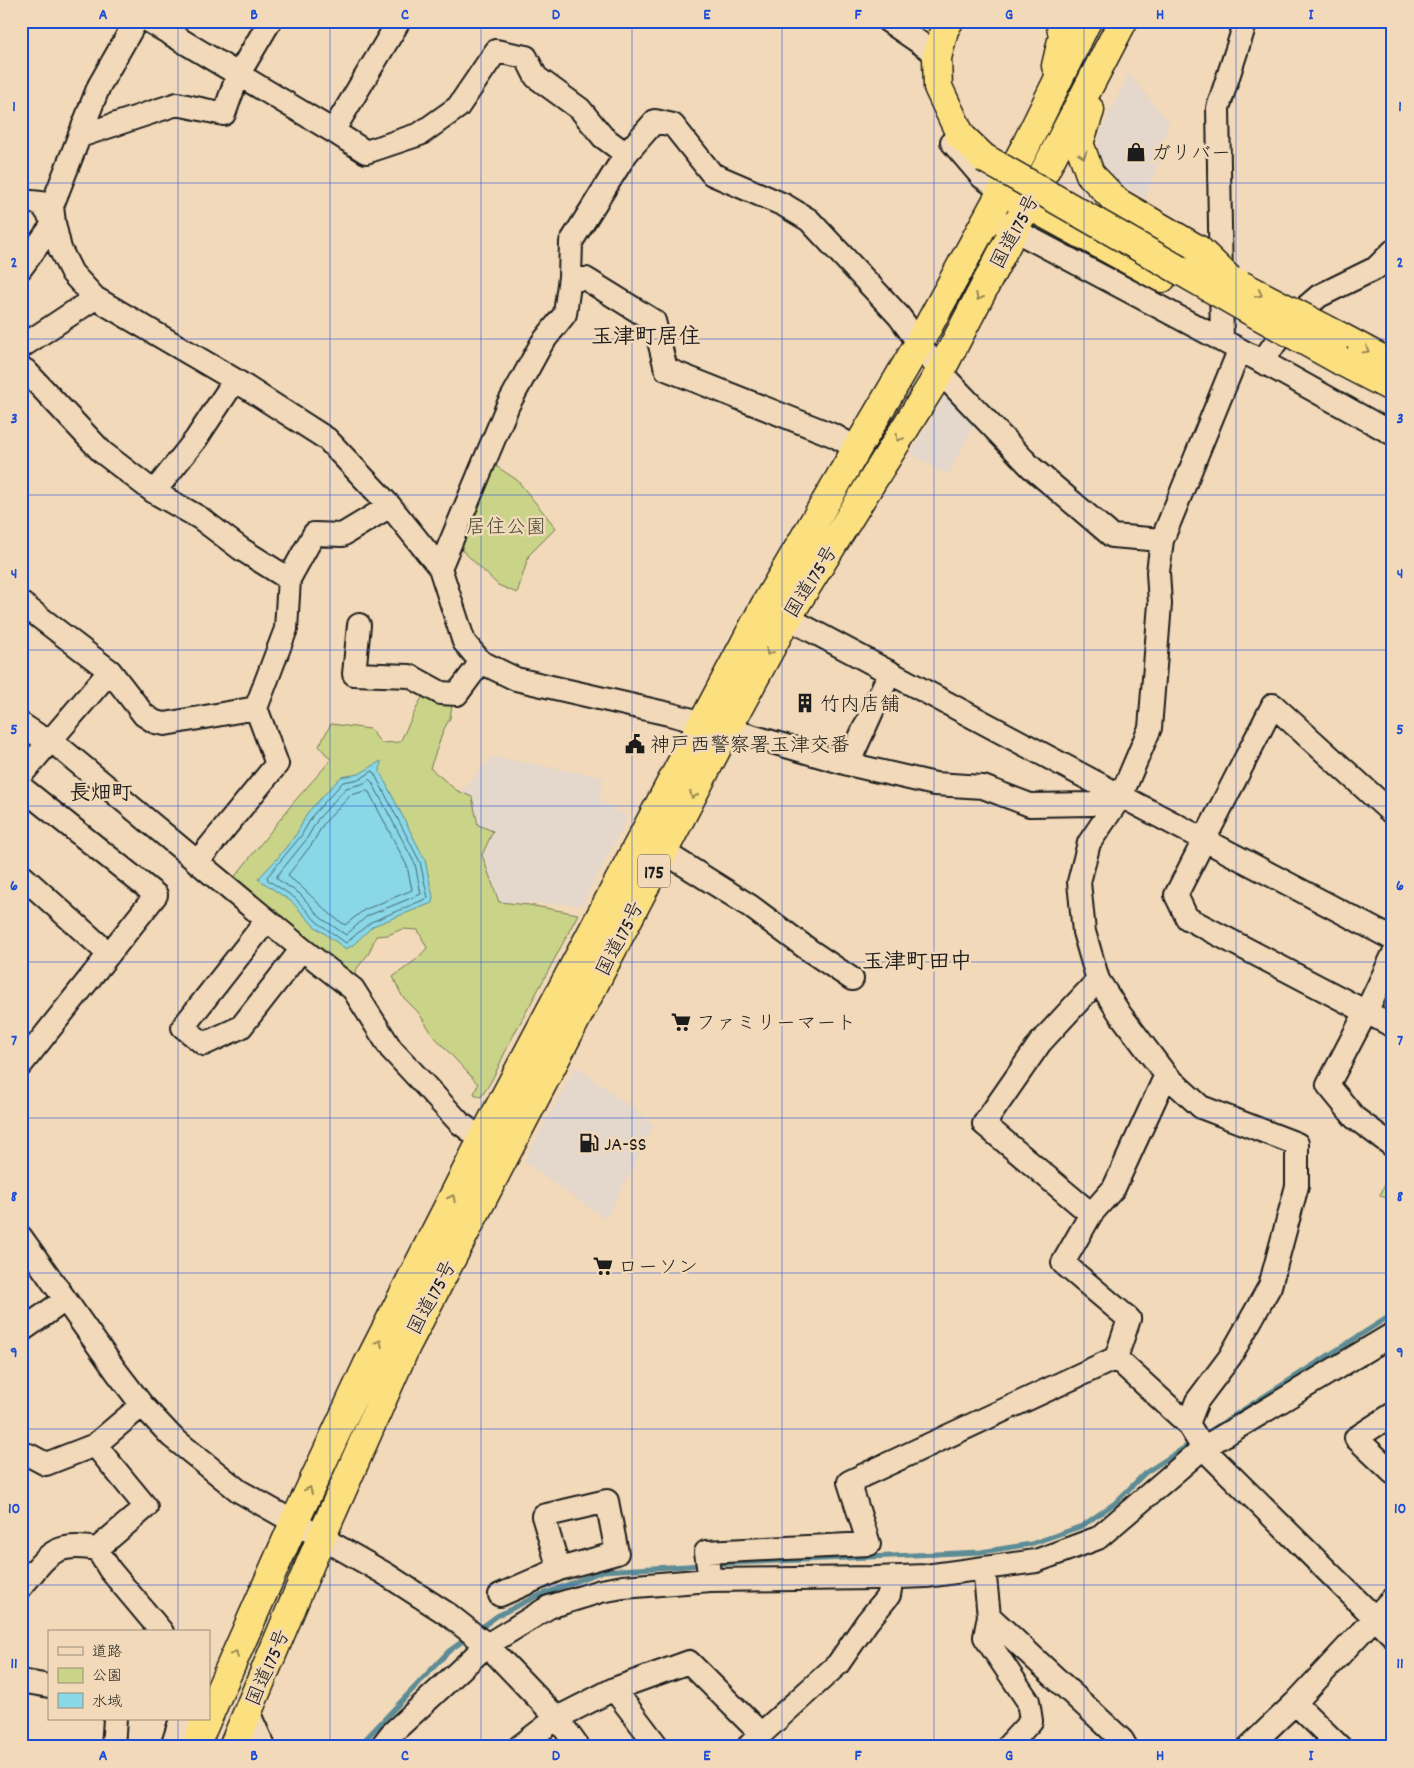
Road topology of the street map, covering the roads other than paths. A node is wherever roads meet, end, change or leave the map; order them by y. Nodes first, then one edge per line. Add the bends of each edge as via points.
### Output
1 (136, 21) edge
2 (149, 21) edge
3 (270, 21) edge
4 (399, 21) edge
5 (888, 21) edge
6 (940, 21) edge
7 (948, 21) edge
8 (966, 21) edge
9 (1060, 21) edge
10 (1087, 21) edge
11 (1123, 21) edge
12 (1246, 21) edge
13 (929, 49) junction
14 (1097, 74) junction
15 (238, 75) junction
16 (333, 131) junction
17 (80, 136) junction
18 (1026, 147) junction
19 (985, 151) junction
20 (626, 154) junction
21 (1002, 190) junction
22 (21, 201) edge
23 (1028, 204) junction
24 (988, 216) junction
25 (54, 223) junction
26 (1014, 229) junction
27 (1393, 251) edge
28 (21, 268) edge
29 (570, 277) junction
30 (1229, 279) junction
31 (95, 298) junction
32 (1242, 306) junction
33 (919, 343) junction
34 (1231, 346) junction
35 (21, 348) edge
36 (1340, 348) junction
37 (1262, 362) junction
38 (1393, 365) edge
39 (21, 368) edge
40 (940, 372) junction
41 (235, 380) junction
42 (1393, 388) edge
43 (1393, 434) edge
44 (856, 448) junction
45 (154, 492) junction
46 (390, 506) junction
47 (1162, 540) junction
48 (440, 568) junction
49 (289, 579) junction
50 (21, 603) edge
51 (776, 612) junction
52 (359, 625) dead end
53 (481, 662) junction
54 (110, 670) junction
55 (890, 672) junction
56 (256, 708) junction
57 (21, 724) edge
58 (714, 726) junction
59 (52, 741) junction
60 (848, 764) junction
61 (21, 775) edge
62 (21, 787) edge
63 (1121, 796) junction
64 (1393, 814) edge
65 (1204, 840) junction
66 (664, 852) junction
67 (198, 862) junction
68 (21, 875) edge
69 (267, 920) junction
70 (1393, 938) edge
71 (302, 949) junction
72 (109, 954) junction
73 (1393, 955) edge
74 (852, 979) dead end
75 (1098, 980) junction
76 (1366, 1012) junction
77 (1393, 1026) edge
78 (21, 1065) edge
79 (1166, 1075) junction
80 (482, 1140) junction
81 (1393, 1146) edge
82 (505, 1156) junction
83 (1091, 1214) junction
84 (21, 1237) edge
85 (65, 1300) junction
86 (21, 1331) edge
87 (1393, 1334) edge
88 (1116, 1358) junction
89 (142, 1405) junction
90 (1393, 1414) edge
91 (1188, 1424) junction
92 (95, 1445) junction
93 (1204, 1448) junction
94 (29, 1455) dead end
95 (1393, 1473) edge
96 (295, 1521) junction
97 (321, 1538) junction
98 (869, 1544) junction
99 (97, 1549) junction
100 (617, 1553) junction
101 (984, 1568) junction
102 (559, 1569) junction
103 (883, 1578) junction
104 (710, 1580) junction
105 (21, 1587) edge
106 (623, 1587) junction
107 (500, 1595) dead end
108 (1393, 1598) edge
109 (989, 1616) junction
110 (1374, 1618) junction
111 (160, 1630) edge
112 (1393, 1636) edge
113 (487, 1645) junction
114 (21, 1681) edge
115 (48, 1686) edge
116 (214, 1686) edge
117 (614, 1689) junction
118 (1294, 1703) junction
119 (210, 1709) edge
120 (248, 1712) junction
121 (557, 1718) junction
122 (116, 1720) edge
123 (181, 1720) edge
124 (207, 1720) edge
125 (755, 1740) edge
126 (113, 1747) edge
127 (172, 1747) edge
128 (195, 1747) edge
129 (233, 1747) edge
130 (264, 1747) edge
131 (381, 1747) edge
132 (519, 1747) edge
133 (578, 1747) edge
134 (658, 1747) edge
135 (1007, 1747) edge
136 (1126, 1747) edge
137 (1249, 1747) edge
138 (1340, 1747) edge

1 - 17 street via 99,86
2 - 15 street
3 - 15 street
4 - 16 street
5 - 13 street
6 - 13 street
7 - 19 highway via 937,58 938,87 961,136
8 - 19 highway via 957,35 953,76 963,111
9 - 18 highway via 1063,36 1058,62 1034,115
10 - 18 highway, 国道175号 / 175
11 - 14 highway, 国道175号 / 175
12 - 34 street via 1218,108
13 - 21 street via 926,75 934,108 946,134 982,177
14 - 23 highway, 国道175号 / 175
14 -> 30 highway, bridge via 1079,144 1090,174 1117,202 1199,250
15 - 16 street
15 - 17 street via 224,114 177,104
16 - 20 street via 366,152 420,134 458,107 496,51 526,57 536,77 580,109 603,137
17 - 25 street via 52,206
18 - 21 highway, 国道175号 / 175
19 - 30 highway, bridge
19 - 32 highway, bridge
20 - 29 street via 571,242
20 - 33 street via 654,121 673,124 712,174 784,205 809,220 899,316
21 - 23 highway
21 - 24 highway, 国道175号 / 175
22 - 25 street via 41,203
23 - 26 highway, 国道175号 / 175
23 - 32 highway, bridge via 1162,278
24 - 26 street
24 - 33 highway, 国道175号 / 175
25 - 28 street
25 - 31 street via 60,250 72,272
26 - 34 street
26 -> 40 highway, 国道175号 / 175
27 - 37 street via 1376,268 1319,296 1292,319
29 - 44 street via 586,279 654,322 666,369 835,436
29 - 48 street via 565,314 542,343 508,405
30 -> 36 highway, bridge
31 - 35 street
31 - 41 street
32 - 36 highway, bridge
33 - 40 street
33 - 44 highway, 国道175号 / 175
34 - 37 street
34 - 47 street
36 -> 38 highway
36 - 42 highway
37 - 43 street
39 - 45 street via 102,452
40 - 47 street via 1031,467 1112,536
40 -> 51 highway, 国道175号 / 175
41 - 45 street via 196,439
41 - 46 street via 327,439
44 - 51 highway, 国道175号 / 175
45 - 49 street via 200,518
46 - 48 street
46 - 49 street via 342,535 314,534
47 - 63 street via 1150,728
48 - 53 street via 464,642
49 - 56 street via 286,629
50 - 54 street
51 - 55 street
51 - 58 highway, 国道175号 / 175
52 - 53 street via 354,674 410,676 441,693 457,694
53 - 58 street via 516,679
54 - 56 street via 144,715 155,722 165,724
54 - 59 street
55 - 60 street
55 - 63 street
56 - 67 street via 277,764
57 - 59 street
58 - 60 street
58 -> 66 highway, 国道175号 / 175
58 - 80 highway, 国道175号 / 175
59 - 61 street
59 - 67 street
60 - 63 street via 935,784 983,787 1030,804 1092,804
62 - 72 street via 156,895
63 - 65 street
63 - 75 street via 1089,843 1079,882 1084,932
64 - 65 street via 1273,705
65 - 70 street
65 - 76 street via 1176,895 1187,918
66 - 74 street via 750,906
66 - 82 highway, 国道175号 / 175
67 - 69 street
68 - 72 street
69 - 71 street
69 - 71 street via 183,1027 204,1044 241,1027
71 - 80 street via 354,989 391,1049 460,1123
72 - 78 street
73 - 76 street
75 - 79 street
75 - 83 street via 1040,1043 984,1124
76 - 77 street
76 - 81 street via 1328,1085 1355,1118
79 - 83 street via 1114,1188
79 - 91 street via 1201,1107 1297,1144 1297,1186 1270,1286 1230,1356 1197,1401
80 - 82 street
96 -> 80 highway, 国道175号 / 175 via 368,1364
82 - 97 highway, 国道175号 / 175 via 406,1346
83 - 88 street via 1063,1263 1129,1319
84 - 85 street
85 - 86 street
85 - 89 street
87 - 93 street
88 - 91 street
88 - 98 street via 849,1482
89 - 92 street
89 - 96 street via 172,1437 239,1490
90 - 95 street via 1356,1438
91 - 93 street
92 - 94 street via 46,1464
92 - 99 street via 146,1507
93 - 101 street via 1098,1538 1036,1561
93 - 110 street
96 - 97 street
116 -> 96 highway, 国道175号 / 175
97 - 113 street via 448,1614
97 - 120 highway, 国道175号 / 175
98 - 103 street
98 - 104 street via 706,1552
99 - 105 street via 78,1546 55,1550
99 - 111 street via 110,1570
100 - 102 street
100 - 102 street via 607,1501 543,1516
100 - 106 street
101 - 103 street
101 - 109 street
102 - 107 street
103 - 104 street
103 - 125 street via 889,1594 838,1664
104 - 106 street
106 - 113 street via 549,1607
108 - 110 street
109 - 135 street via 985,1637 1028,1701 1031,1721
109 - 136 street
110 - 112 street
110 - 118 street
113 - 121 street
113 - 131 street
114 - 115 street
116 - 119 highway, 国道175号 / 175
117 - 121 street
117 - 125 street via 689,1662
117 - 134 street
118 - 137 street
118 - 138 street
120 - 129 highway, 国道175号 / 175
120 - 130 street
121 - 132 street
121 - 133 street
122 - 126 street
123 - 127 street
124 - 128 highway

